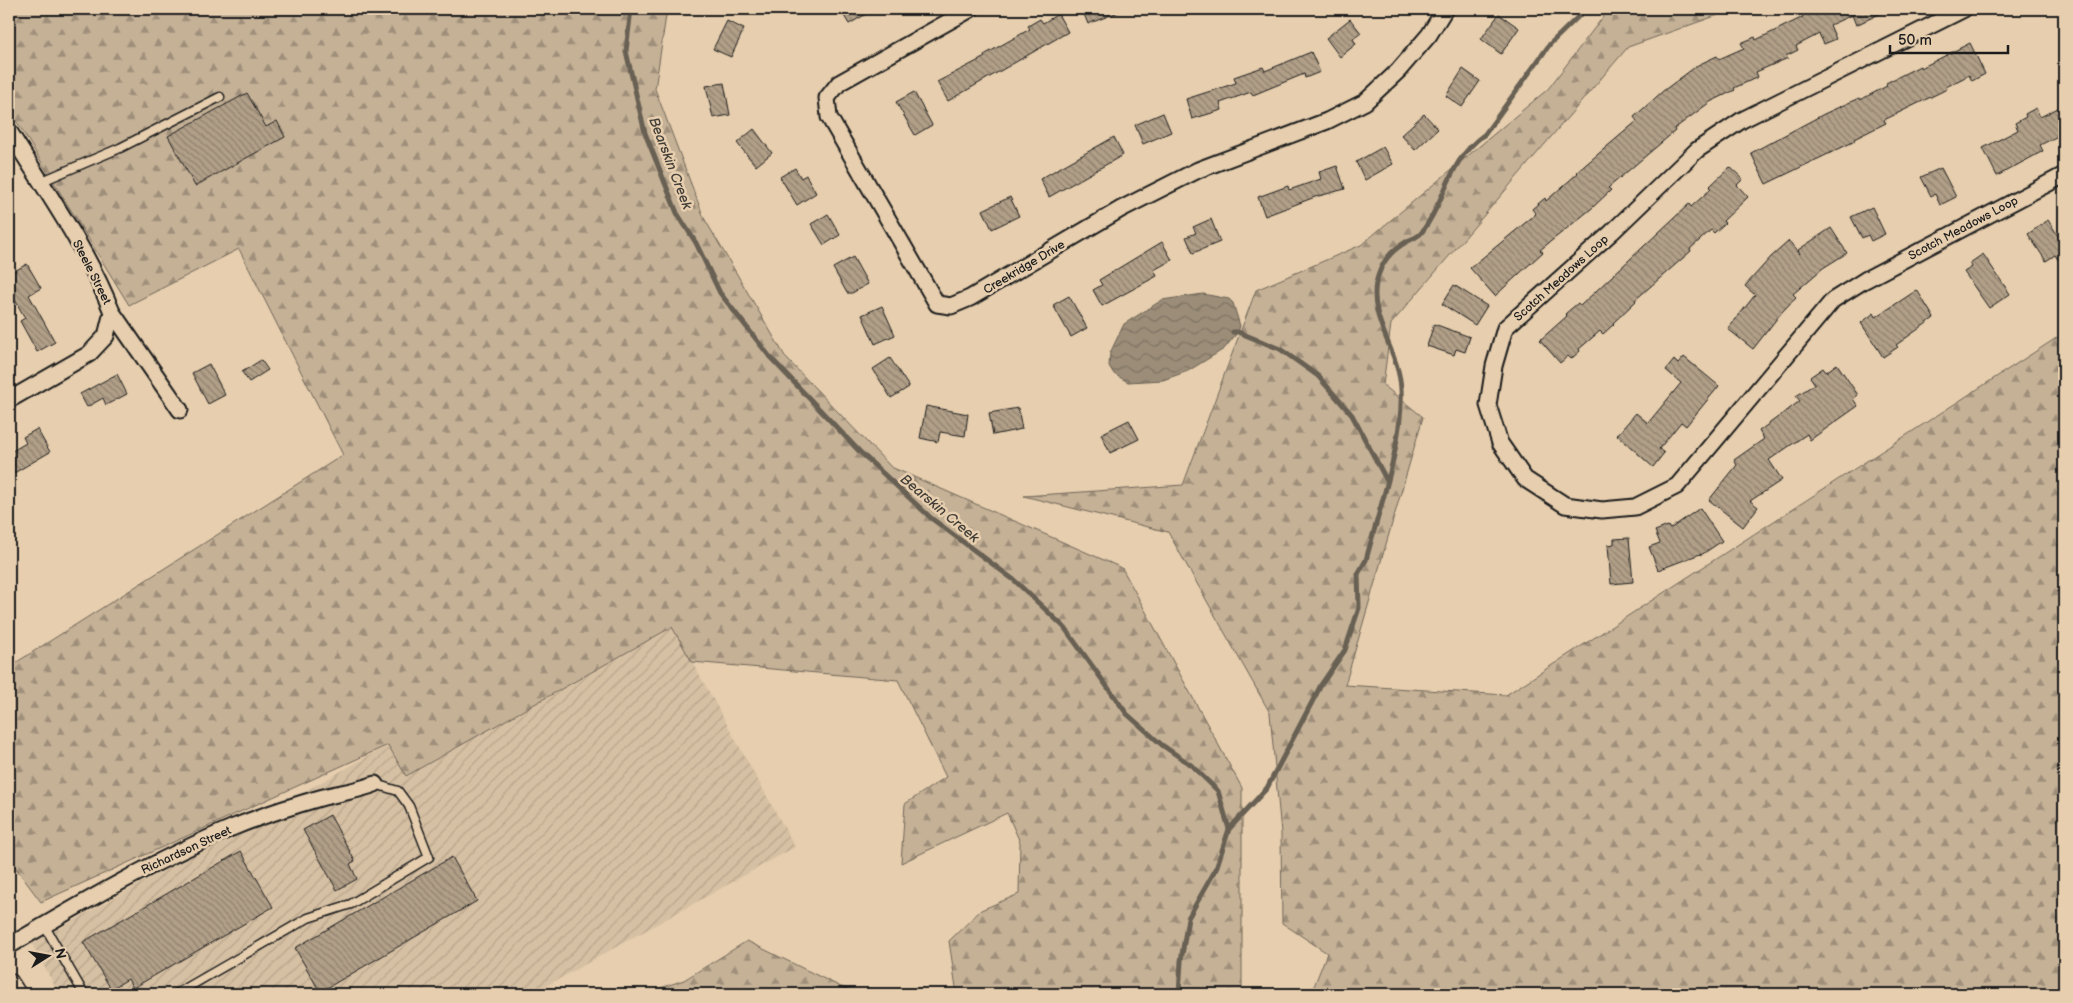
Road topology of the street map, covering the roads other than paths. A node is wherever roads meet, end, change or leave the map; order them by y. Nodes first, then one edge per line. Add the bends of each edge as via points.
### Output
1 (971, 9) edge
2 (1445, 9) edge
3 (1964, 9) edge
4 (220, 97) dead end
5 (9, 131) edge
6 (2064, 174) edge
7 (40, 182) junction
8 (112, 312) junction
9 (9, 400) edge
10 (180, 410) dead end
11 (375, 784) joint
12 (44, 925) junction
13 (9, 946) edge
14 (9, 983) edge
15 (16, 994) edge
16 (84, 994) edge
17 (176, 994) edge

1 - 2 street, Creekridge Drive via 839,83 827,98 830,117 937,304 951,306 970,298 1120,209 1198,170 1327,121 1365,102 1398,72 1430,35
3 - 6 street, Scotch Meadows Loop via 1742,120 1697,150 1505,328 1494,366 1488,405 1500,443 1525,479 1565,505 1602,510 1635,507 1677,486 1834,300 1864,280
4 - 7 lane via 120,148
5 - 7 street, Steele Street
7 - 8 street, Steele Street via 75,238 106,294
8 - 9 street via 106,336 89,354
8 - 10 street, Steele Street
11 - 12 street, Richardson Street via 235,826 116,883
11 - 17 lane via 398,791 404,798 430,857 350,904 308,918
12 - 13 street, Richardson Street
12 - 16 lane
14 - 15 street

